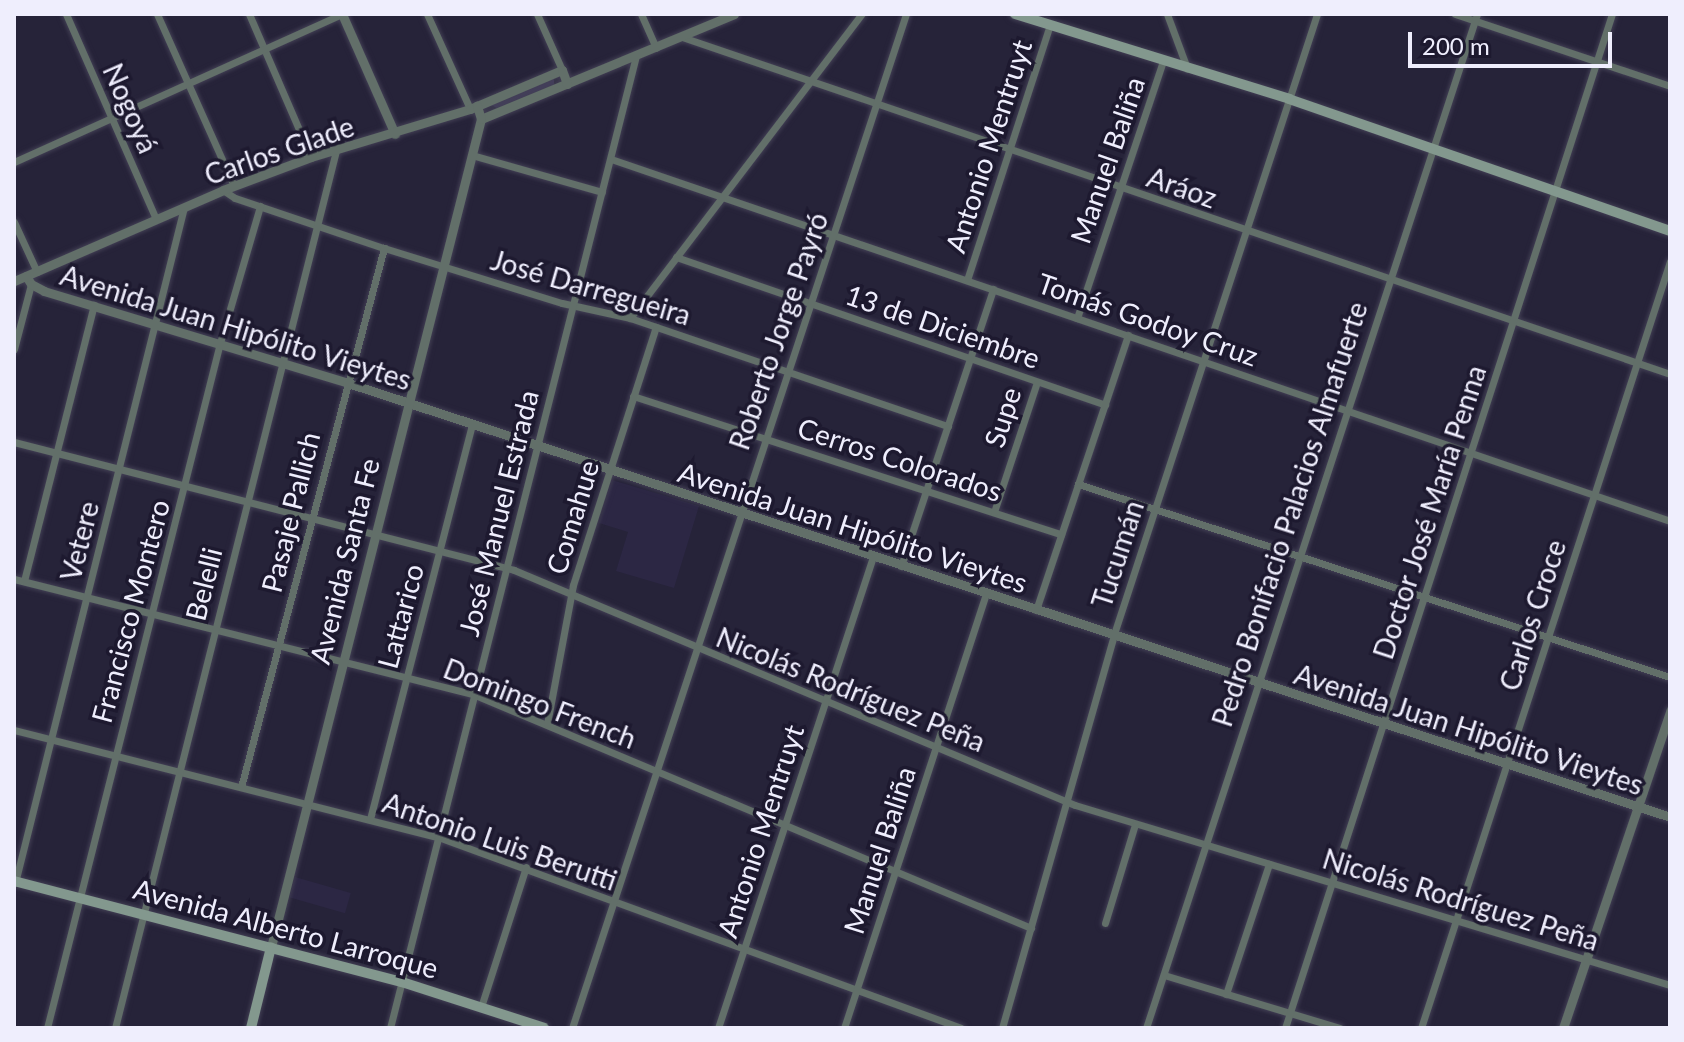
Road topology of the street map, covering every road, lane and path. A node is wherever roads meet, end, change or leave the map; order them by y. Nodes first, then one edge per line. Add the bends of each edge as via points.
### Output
1 (66, 14) edge
2 (157, 14) edge
3 (249, 14) edge
4 (342, 14) edge
5 (427, 14) edge
6 (537, 14) edge
7 (641, 14) edge
8 (734, 14) edge
9 (862, 14) edge
10 (906, 14) edge
11 (1167, 14) edge
12 (1317, 14) edge
13 (1455, 14) edge
14 (1612, 14) edge
15 (1019, 15) edge
16 (1476, 18) edge
17 (1050, 25) junction
18 (682, 37) junction
19 (656, 48) junction
20 (265, 50) junction
21 (636, 56) junction
22 (1163, 61) junction
23 (1597, 62) junction
24 (1187, 68) junction
25 (562, 70) junction
26 (810, 82) junction
27 (187, 83) junction
28 (567, 84) junction
29 (1670, 86) edge
30 (1289, 99) junction
31 (877, 105) junction
32 (473, 108) junction
33 (111, 118) junction
34 (481, 119) junction
35 (395, 134) junction
36 (1433, 149) junction
37 (336, 151) junction
38 (1010, 151) junction
39 (472, 155) junction
40 (311, 157) junction
41 (611, 159) junction
42 (14, 162) edge
43 (234, 186) junction
44 (1120, 189) junction
45 (223, 190) junction
46 (602, 192) junction
47 (1556, 192) junction
48 (723, 196) junction
49 (260, 206) junction
50 (184, 207) junction
51 (156, 219) junction
52 (14, 222) edge
53 (318, 225) junction
54 (1670, 231) edge
55 (1247, 232) junction
56 (834, 234) junction
57 (384, 248) junction
58 (676, 257) junction
59 (1670, 261) edge
60 (443, 267) junction
61 (31, 277) junction
62 (967, 280) junction
63 (1390, 280) junction
64 (14, 281) edge
65 (993, 289) junction
66 (811, 304) junction
67 (94, 305) junction
68 (573, 305) junction
69 (630, 318) junction
70 (1077, 318) junction
71 (1514, 322) junction
72 (157, 323) junction
73 (656, 327) junction
74 (1128, 335) junction
75 (220, 343) junction
76 (14, 349) edge
77 (970, 359) junction
78 (283, 362) junction
79 (1206, 362) junction
80 (1637, 363) junction
81 (787, 371) junction
82 (1670, 374) edge
83 (1037, 382) junction
84 (348, 383) junction
85 (633, 396) junction
86 (409, 404) junction
87 (1105, 405) junction
88 (1346, 410) junction
89 (472, 424) junction
90 (948, 426) junction
91 (765, 439) junction
92 (14, 442) edge
93 (539, 447) junction
94 (1471, 453) junction
95 (56, 454) junction
96 (119, 470) junction
97 (609, 471) junction
98 (1078, 484) junction
99 (185, 486) junction
100 (926, 491) junction
101 (1594, 495) junction
102 (247, 501) junction
103 (1154, 509) junction
104 (994, 512) junction
105 (740, 514) junction
106 (312, 517) junction
107 (1670, 521) edge
108 (376, 533) junction
109 (1061, 534) junction
110 (440, 550) junction
111 (1298, 556) junction
112 (873, 557) junction
113 (901, 566) junction
114 (508, 568) junction
115 (14, 579) edge
116 (24, 581) junction
117 (571, 594) junction
118 (986, 594) junction
119 (87, 598) junction
120 (1425, 598) junction
121 (1036, 610) junction
122 (151, 615) junction
123 (214, 631) junction
124 (1114, 634) junction
125 (1549, 637) junction
126 (278, 646) junction
127 (697, 649) junction
128 (343, 662) junction
129 (1670, 677) edge
130 (407, 678) junction
131 (1256, 682) junction
132 (475, 695) junction
133 (826, 702) junction
134 (1670, 711) edge
135 (547, 724) junction
136 (1383, 724) junction
137 (14, 730) edge
138 (51, 740) junction
139 (936, 748) junction
140 (115, 756) junction
141 (1507, 764) junction
142 (655, 771) junction
143 (178, 772) junction
144 (241, 787) junction
145 (1066, 801) junction
146 (308, 804) junction
147 (1638, 807) junction
148 (1670, 817) edge
149 (370, 819) junction
150 (1135, 824) junction
151 (784, 826) junction
152 (438, 837) junction
153 (1204, 844) junction
154 (1269, 864) junction
155 (526, 867) junction
156 (895, 871) junction
157 (14, 883) edge
158 (1331, 883) junction
159 (80, 898) junction
160 (614, 902) junction
161 (143, 914) junction
162 (1456, 919) junction
163 (1105, 923) dead end
164 (1031, 928) junction
165 (271, 947) junction
166 (745, 949) junction
167 (1585, 959) junction
168 (1164, 975) junction
169 (402, 982) junction
170 (1670, 985) edge
171 (856, 991) junction
172 (1226, 994) junction
173 (481, 1007) junction
174 (1290, 1013) junction
175 (47, 1028) edge
176 (115, 1028) edge
177 (251, 1028) edge
178 (390, 1028) edge
179 (544, 1028) edge
180 (572, 1028) edge
181 (718, 1028) edge
182 (844, 1028) edge
183 (961, 1028) edge
184 (1002, 1028) edge
185 (1146, 1028) edge
186 (1285, 1028) edge
187 (1339, 1028) edge
188 (1421, 1028) edge
189 (1563, 1028) edge

1 - 33 street, Nogoyá
2 - 27 street
3 - 20 street
4 - 20 street
4 - 35 street
5 - 32 street
6 - 25 street
7 - 19 street
8 - 18 street
9 - 26 street
10 - 31 street, Roberto Jorge Payró
11 - 24 street
12 - 30 street
13 - 16 street
14 - 23 street, Doctor José María Penna
15 - 17 main road
16 - 23 street
16 - 36 street, Pedro Bonifacio Palacios Almafuerte
17 - 22 main road
17 - 38 street, Antonio Mentruyt
18 - 19 street
18 - 26 street, Aráoz
19 - 21 street
20 - 27 street
20 - 40 street
21 - 28 street
21 - 41 street, José Manuel Estrada
22 - 24 main road
22 - 44 street, Manuel Baliña
23 - 29 street
23 - 47 street, Doctor José María Penna
24 - 30 main road
25 - 28 street
25 - 32 street, Carlos Glade
26 - 31 street, Aráoz
26 - 48 street
27 - 33 street
27 - 43 street
28 - 34 street
30 - 36 main road
30 - 55 street, Tucumán
31 - 38 street, Aráoz
31 - 56 street, Roberto Jorge Payró
32 - 34 street
32 - 35 street, Carlos Glade
33 - 42 street
33 - 51 street, Nogoyá
34 - 39 street, Avenida Santa Fe
35 - 37 street, Carlos Glade
36 - 47 main road
36 - 63 street, Pedro Bonifacio Palacios Almafuerte
37 - 40 street, Carlos Glade
37 - 53 street, Belelli
38 - 44 street, Aráoz
38 - 62 street, Antonio Mentruyt
39 - 46 street
39 - 60 street, Avenida Santa Fe
40 - 43 street, Carlos Glade
41 - 46 street, José Manuel Estrada
41 - 48 street, Tomás Godoy Cruz
43 - 45 street, Carlos Glade
44 - 55 street, Aráoz
44 - 70 street, Manuel Baliña
45 - 49 street, José Darregueira
45 - 50 street, Carlos Glade
46 - 68 street, José Manuel Estrada
47 - 54 main road
47 - 71 street, Doctor José María Penna
48 - 56 street, Tomás Godoy Cruz
48 - 58 street
49 - 53 street, José Darregueira
49 - 75 street, Francisco Montero
50 - 51 street, Carlos Glade
50 - 72 street, Vetere
51 - 61 street, Carlos Glade
52 - 61 street
53 - 57 street, José Darregueira
53 - 78 street, Belelli
55 - 63 street, Aráoz
55 - 79 street, Tucumán
56 - 62 street, Tomás Godoy Cruz
56 - 66 street, Roberto Jorge Payró
57 - 60 street, José Darregueira
57 - 84 street, Pasaje Pallich
58 - 66 street, 13 de Diciembre
58 - 69 street
59 - 80 street, Carlos Croce
60 - 68 street, José Darregueira
60 - 86 street, Avenida Santa Fe
61 - 64 street, Carlos Glade
61 - 67 street, Avenida Juan Hipólito Vieytes
61 - 76 street
62 - 65 street, Tomás Godoy Cruz
63 - 71 street, Aráoz
63 - 88 street, Pedro Bonifacio Palacios Almafuerte
65 - 70 street, Tomás Godoy Cruz
65 - 77 street, Antonio Mentruyt
66 - 77 street, 13 de Diciembre
66 - 81 street, Roberto Jorge Payró
67 - 72 street, Avenida Juan Hipólito Vieytes
67 - 95 street
68 - 69 street, José Darregueira
68 - 93 street, José Manuel Estrada
69 - 73 street, José Darregueira
70 - 74 street, Tomás Godoy Cruz
71 - 80 street, Aráoz
71 - 94 street, Doctor José María Penna
72 - 75 street, Avenida Juan Hipólito Vieytes
72 - 96 street, Vetere
73 - 81 street, José Darregueira
73 - 85 street, Comahue
74 - 79 street, Tomás Godoy Cruz
74 - 87 street
75 - 78 street, Avenida Juan Hipólito Vieytes
75 - 99 street, Francisco Montero
77 - 83 street, 13 de Diciembre
77 - 90 street, Antonio Mentruyt
78 - 84 street, Avenida Juan Hipólito Vieytes
78 - 102 street, Belelli
79 - 88 street, Tomás Godoy Cruz
79 - 103 street, Tucumán
80 - 82 street, Aráoz
80 - 101 street, Carlos Croce
81 - 90 street, José Darregueira
81 - 91 street, Roberto Jorge Payró
83 - 87 street, 13 de Diciembre
83 - 104 street, Supe
84 - 86 street, Avenida Juan Hipólito Vieytes
84 - 106 street, Pasaje Pallich
85 - 91 street, Cerros Colorados
85 - 97 street, Comahue
86 - 89 street, Avenida Juan Hipólito Vieytes
86 - 108 street, Avenida Santa Fe
87 - 98 street
88 - 94 street, Tomás Godoy Cruz
88 - 111 street, Pedro Bonifacio Palacios Almafuerte
89 - 93 street, Avenida Juan Hipólito Vieytes
89 - 110 street, Lattarico
90 - 100 street, Antonio Mentruyt
91 - 100 street, Cerros Colorados
91 - 105 street, Roberto Jorge Payró
92 - 95 street, Nicolás Rodríguez Peña
93 - 97 street, Avenida Juan Hipólito Vieytes
93 - 114 street, José Manuel Estrada
94 - 101 street, Tomás Godoy Cruz
94 - 120 street, Doctor José María Penna
95 - 96 street, Nicolás Rodríguez Peña
95 - 116 street
96 - 99 street, Nicolás Rodríguez Peña
96 - 119 street, Vetere
97 - 105 street, Avenida Juan Hipólito Vieytes
97 - 117 street, Comahue
98 - 103 street
98 - 109 street
99 - 102 street, Nicolás Rodríguez Peña
99 - 122 street, Francisco Montero
100 - 104 street, Cerros Colorados
100 - 113 street, Antonio Mentruyt
101 - 107 street, Tomás Godoy Cruz
101 - 125 street, Carlos Croce
102 - 106 street, Nicolás Rodríguez Peña
102 - 123 street, Belelli
103 - 111 street
103 - 124 street, Tucumán
104 - 109 street, Cerros Colorados
105 - 112 street, Avenida Juan Hipólito Vieytes
105 - 127 street, Roberto Jorge Payró
106 - 108 street, Nicolás Rodríguez Peña
106 - 126 street, Pasaje Pallich
108 - 110 street, Nicolás Rodríguez Peña
108 - 128 street, Avenida Santa Fe
109 - 121 street
110 - 114 street, Nicolás Rodríguez Peña
110 - 130 street, Lattarico
111 - 120 street
111 - 131 street, Pedro Bonifacio Palacios Almafuerte
112 - 113 street, Avenida Juan Hipólito Vieytes
112 - 133 street, Antonio Mentruyt
113 - 118 street, Avenida Juan Hipólito Vieytes
114 - 117 street, Nicolás Rodríguez Peña
114 - 132 street, José Manuel Estrada
115 - 116 street, Domingo French
116 - 119 street, Domingo French
117 - 127 street, Nicolás Rodríguez Peña
117 - 135 street, Comahue
118 - 121 street, Avenida Juan Hipólito Vieytes
118 - 139 street, Manuel Baliña
119 - 122 street, Domingo French
119 - 138 street, Vetere
120 - 125 street
120 - 136 street, Doctor José María Penna
121 - 124 street, Avenida Juan Hipólito Vieytes
122 - 123 street, Domingo French
122 - 140 street, Francisco Montero
123 - 126 street, Domingo French
123 - 143 street, Belelli
124 - 131 street, Avenida Juan Hipólito Vieytes
124 - 145 street, Tucumán
125 - 129 street
125 - 141 street, Carlos Croce
126 - 128 street, Domingo French
126 - 144 street, Pasaje Pallich
127 - 133 street, Nicolás Rodríguez Peña
127 - 142 street, Roberto Jorge Payró
128 - 130 street, Domingo French
128 - 146 street, Avenida Santa Fe
130 - 132 street, Domingo French
130 - 149 street, Lattarico
131 - 136 street, Avenida Juan Hipólito Vieytes
131 - 153 street, Pedro Bonifacio Palacios Almafuerte
132 - 135 street, Domingo French
132 - 152 street, José Manuel Estrada
133 - 139 street, Nicolás Rodríguez Peña
133 - 151 street, Antonio Mentruyt
134 - 147 street
135 - 142 street, Domingo French
136 - 141 street, Avenida Juan Hipólito Vieytes
136 - 158 street, Doctor José María Penna
137 - 138 street, Antonio Luis Berutti
138 - 140 street, Antonio Luis Berutti
138 - 157 street, Vetere
139 - 145 street, Nicolás Rodríguez Peña
139 - 156 street, Manuel Baliña
140 - 143 street, Antonio Luis Berutti
140 - 159 street, Francisco Montero
141 - 147 street, Avenida Juan Hipólito Vieytes
141 - 162 street, Carlos Croce
142 - 151 street, Domingo French
142 - 160 street, Roberto Jorge Payró
143 - 144 street, Antonio Luis Berutti
143 - 161 street, Belelli
144 - 146 street, Antonio Luis Berutti
145 - 150 street, Nicolás Rodríguez Peña
145 - 164 street, Tucumán
146 - 149 street, Antonio Luis Berutti
146 - 165 street, Avenida Santa Fe
147 - 148 street, Avenida Juan Hipólito Vieytes
147 - 167 street
149 - 152 street, Antonio Luis Berutti
150 - 153 street, Nicolás Rodríguez Peña
150 - 163 street
151 - 156 street, Domingo French
151 - 166 street, Antonio Mentruyt
152 - 155 street, Antonio Luis Berutti
152 - 169 street, José Manuel Estrada
153 - 154 street, Nicolás Rodríguez Peña
153 - 168 street, Pedro Bonifacio Palacios Almafuerte
154 - 158 street, Nicolás Rodríguez Peña
154 - 172 street
155 - 160 street, Antonio Luis Berutti
155 - 173 street
156 - 164 street, Domingo French
156 - 171 street, Manuel Baliña
157 - 159 main road, Avenida Alberto Larroque
158 - 162 street, Nicolás Rodríguez Peña
158 - 174 street, Doctor José María Penna
159 - 161 main road, Avenida Alberto Larroque
159 - 175 street, Francisco Montero
160 - 166 street, Antonio Luis Berutti
160 - 180 street, Roberto Jorge Payró
161 - 165 main road, Avenida Alberto Larroque
161 - 176 street, Belelli
162 - 167 street, Nicolás Rodríguez Peña
162 - 188 street, Carlos Croce
164 - 184 street, Tucumán
165 - 169 main road, Avenida Alberto Larroque
165 - 177 main road, Avenida Santa Fe
166 - 171 street, Antonio Luis Berutti
166 - 181 street, Antonio Mentruyt
167 - 170 street, Nicolás Rodríguez Peña
167 - 189 street
168 - 172 street
168 - 185 street, Pedro Bonifacio Palacios Almafuerte
169 - 173 main road, Avenida Alberto Larroque
169 - 178 street, José Manuel Estrada
171 - 182 street, Manuel Baliña
171 - 183 street, Antonio Luis Berutti
172 - 174 street
173 - 179 main road, Avenida Alberto Larroque
174 - 186 street, Doctor José María Penna
174 - 187 street

